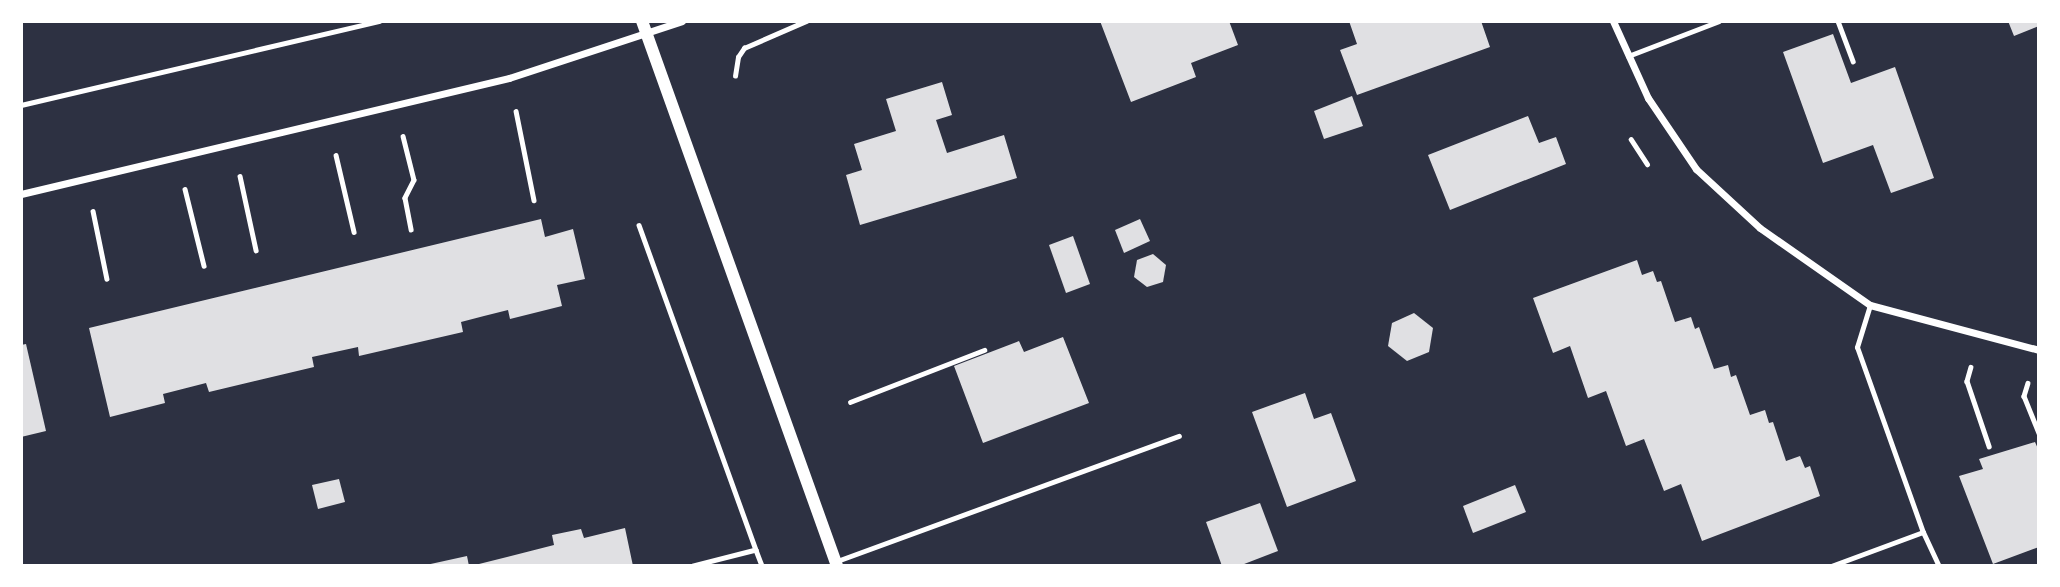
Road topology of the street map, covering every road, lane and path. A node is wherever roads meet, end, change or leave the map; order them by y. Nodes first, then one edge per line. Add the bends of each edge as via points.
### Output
1 (379, 21) edge
2 (682, 21) edge
3 (806, 21) edge
4 (1612, 21) edge
5 (1719, 21) edge
6 (1839, 21) edge
7 (644, 27) edge
8 (1628, 56) junction
9 (1853, 61) dead end
10 (735, 76) dead end
11 (509, 78) junction
12 (21, 105) edge
13 (395, 106) junction
14 (329, 121) junction
15 (233, 144) junction
16 (177, 157) junction
17 (86, 179) junction
18 (21, 194) edge
19 (534, 200) dead end
20 (639, 225) dead end
21 (411, 229) dead end
22 (354, 232) dead end
23 (256, 250) dead end
24 (204, 266) dead end
25 (107, 279) dead end
26 (1870, 305) junction
27 (984, 350) dead end
28 (2039, 350) edge
29 (1971, 368) dead end
30 (2028, 383) dead end
31 (850, 402) dead end
32 (2039, 433) edge
33 (1179, 436) dead end
34 (1989, 446) dead end
35 (1923, 531) junction
36 (756, 550) junction
37 (836, 564) edge
38 (693, 566) edge
39 (762, 566) edge
40 (1831, 566) edge
41 (1939, 566) edge

1 - 12 path
2 - 7 street
3 - 10 path via 744,48
4 - 8 street
5 - 8 lane
6 - 9 path
7 - 11 street
7 - 37 street
8 - 26 street via 1648,98 1696,169 1760,228
11 - 13 street
11 - 19 path
13 - 14 street
13 - 21 path via 414,180 405,198
14 - 15 street
14 - 22 path
15 - 16 street
15 - 23 path
16 - 17 street
16 - 24 path
17 - 18 street
17 - 25 path
20 - 36 path
26 - 28 street
26 - 35 lane via 1857,347
27 - 31 path
29 - 34 path via 1967,382
30 - 32 path via 2024,396
33 - 37 lane
35 - 40 lane
35 - 41 lane
36 - 38 path
36 - 39 path

